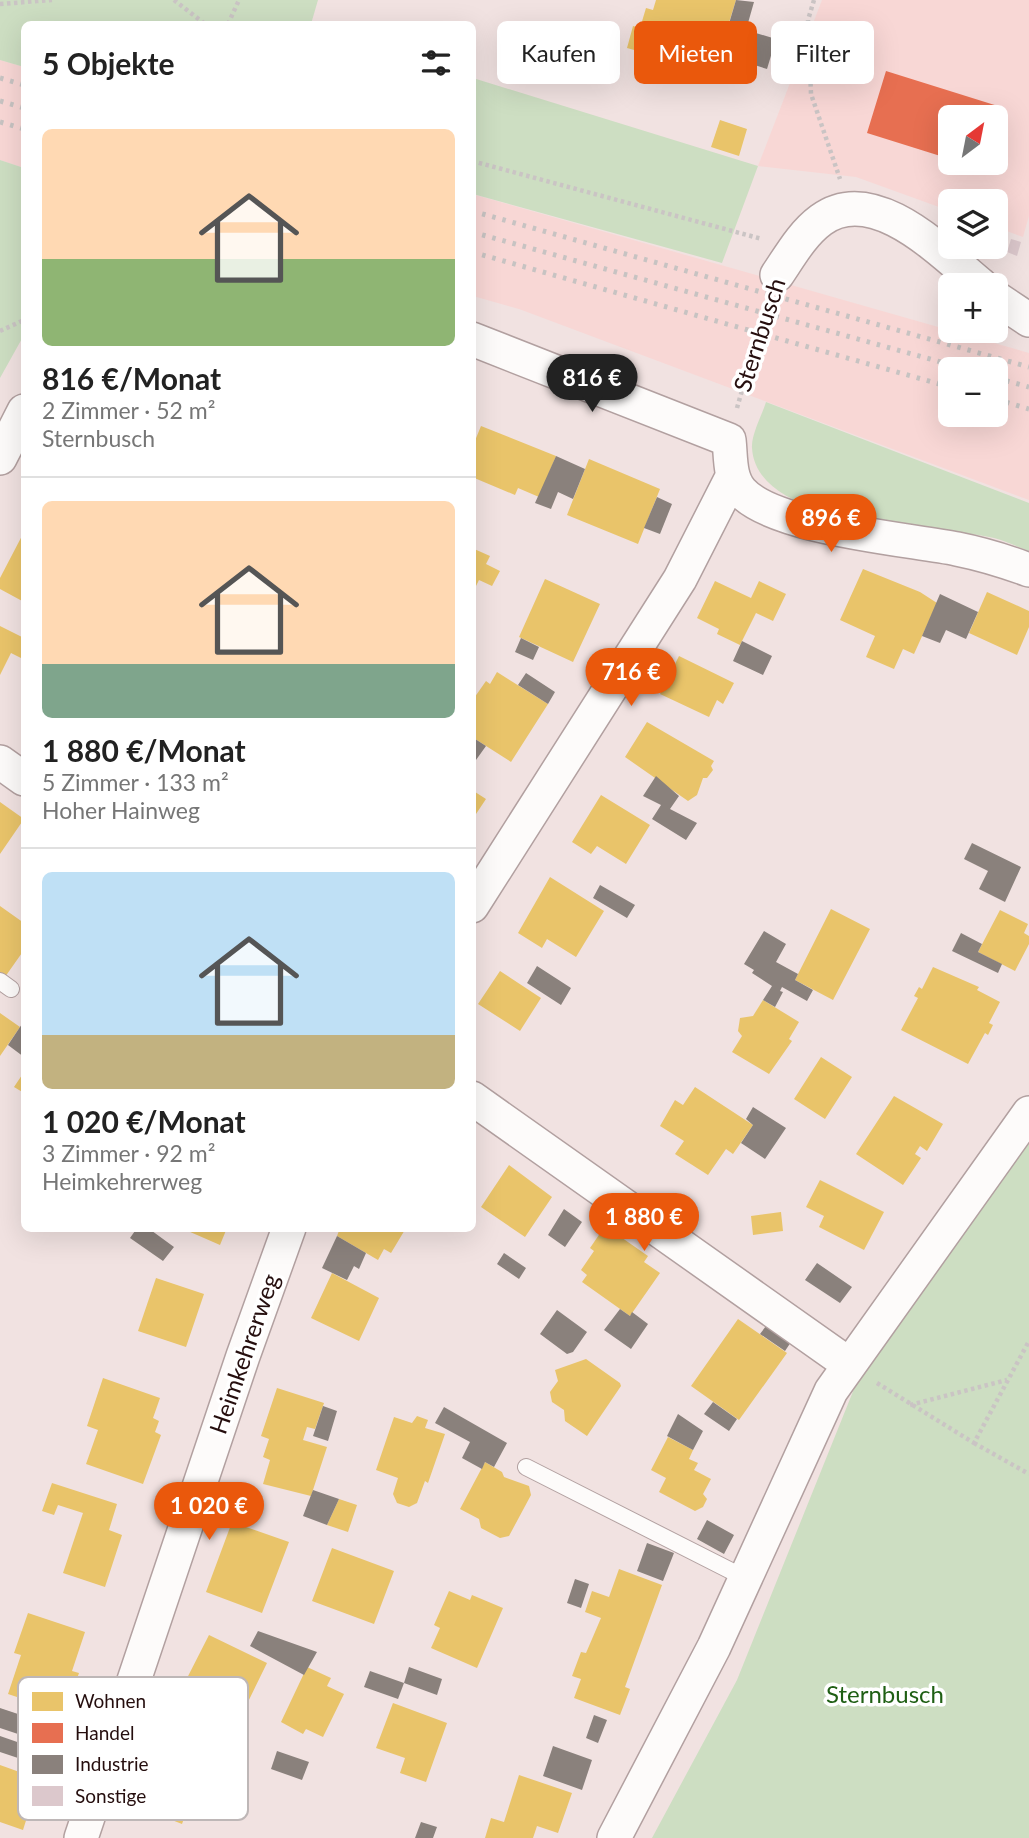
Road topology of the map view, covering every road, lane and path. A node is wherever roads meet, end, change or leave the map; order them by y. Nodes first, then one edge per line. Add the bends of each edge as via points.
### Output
1 (52, 0) edge
2 (174, 0) edge
3 (239, 0) edge
4 (814, 0) edge
5 (0, 4) edge
6 (201, 21) edge
7 (229, 21) edge
8 (476, 162) edge
9 (848, 209) junction
10 (795, 248) junction
11 (966, 273) edge
12 (777, 275) joint
13 (1008, 306) edge
14 (1029, 320) edge
15 (21, 321) edge
16 (0, 331) edge
17 (476, 341) edge
18 (21, 417) edge
19 (729, 440) junction
20 (0, 458) edge
21 (732, 477) junction
22 (1029, 570) edge
23 (0, 762) edge
24 (21, 777) edge
25 (476, 900) edge
26 (476, 1101) edge
27 (1029, 1113) edge
28 (288, 1232) edge
29 (1029, 1341) edge
30 (847, 1363) junction
31 (1008, 1380) junction
32 (974, 1443) junction
33 (526, 1467) dead end
34 (1029, 1474) edge
35 (745, 1578) junction
36 (135, 1677) edge
37 (87, 1820) edge
38 (81, 1838) edge
39 (614, 1838) edge

1 - 5 path
2 - 6 path
3 - 7 path
4 - 9 path via 808,20 811,94
8 - 10 path
9 - 10 street, Sternbusch via 823,219
9 - 11 street via 874,211 904,223
10 - 12 street, Sternbusch
12 - 19 path, Sternbusch
13 - 14 street
15 - 16 path
17 - 19 street
18 - 20 street
19 - 21 street
21 - 22 street via 742,492 761,505 798,520 958,549
21 - 25 street via 680,579
23 - 24 street
26 - 30 street
27 - 30 street
28 - 36 street, Heimkehrerweg
29 - 31 path
30 - 35 street
31 - 32 path
31 - 32 path via 910,1405
32 - 34 path
33 - 35 lane
35 - 39 street
37 - 38 street, Heimkehrerweg

